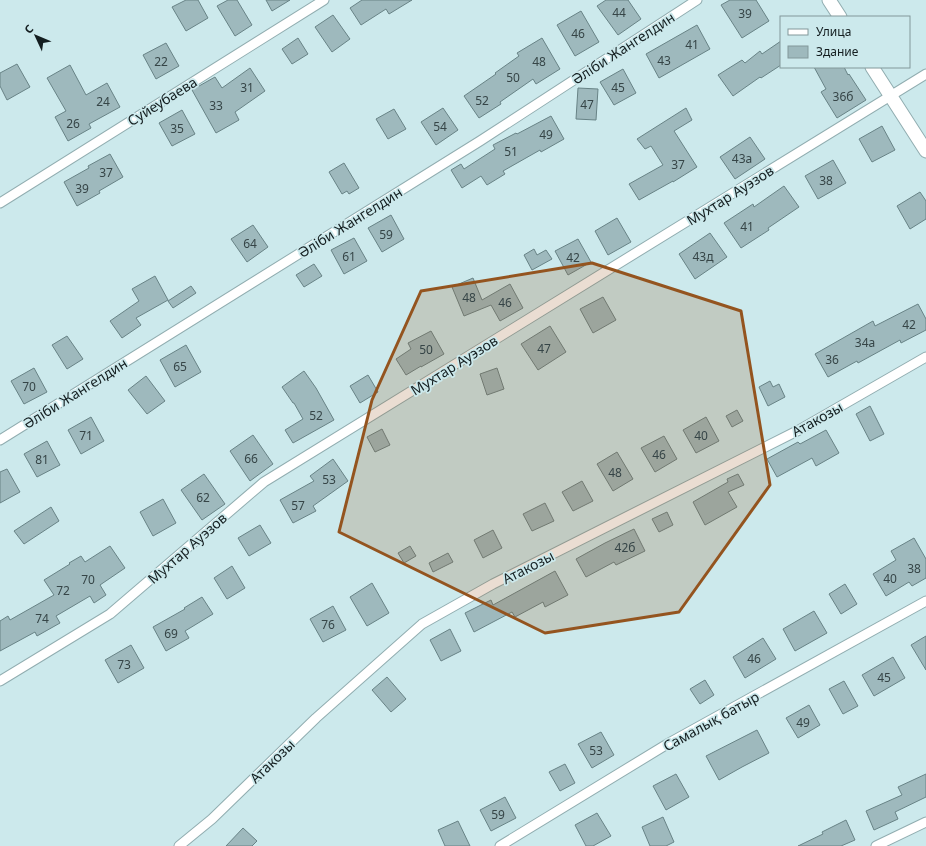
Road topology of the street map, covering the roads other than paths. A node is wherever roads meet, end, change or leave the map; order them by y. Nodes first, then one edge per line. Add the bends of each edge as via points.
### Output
1 (324, 0) edge
2 (697, 0) edge
3 (829, 0) edge
4 (839, 16) edge
5 (873, 68) edge
6 (926, 74) edge
7 (891, 96) junction
8 (926, 152) edge
9 (0, 203) edge
10 (926, 357) edge
11 (0, 440) edge
12 (926, 601) edge
13 (0, 681) edge
14 (926, 822) edge
15 (179, 846) edge
16 (500, 846) edge
17 (876, 846) edge

1 - 9 street, Суйеубаева
2 - 11 street, Әліби Жангелдин via 480,141
3 - 4 street
5 - 7 street
6 - 7 street, Мухтар Ауэзов
7 - 8 street
7 - 13 street, Мухтар Ауэзов via 264,482 110,614
10 - 15 street, Атакозы via 799,430 493,584 422,624 316,718 212,819
12 - 16 street, Самалық батыр via 669,744
14 - 17 street

